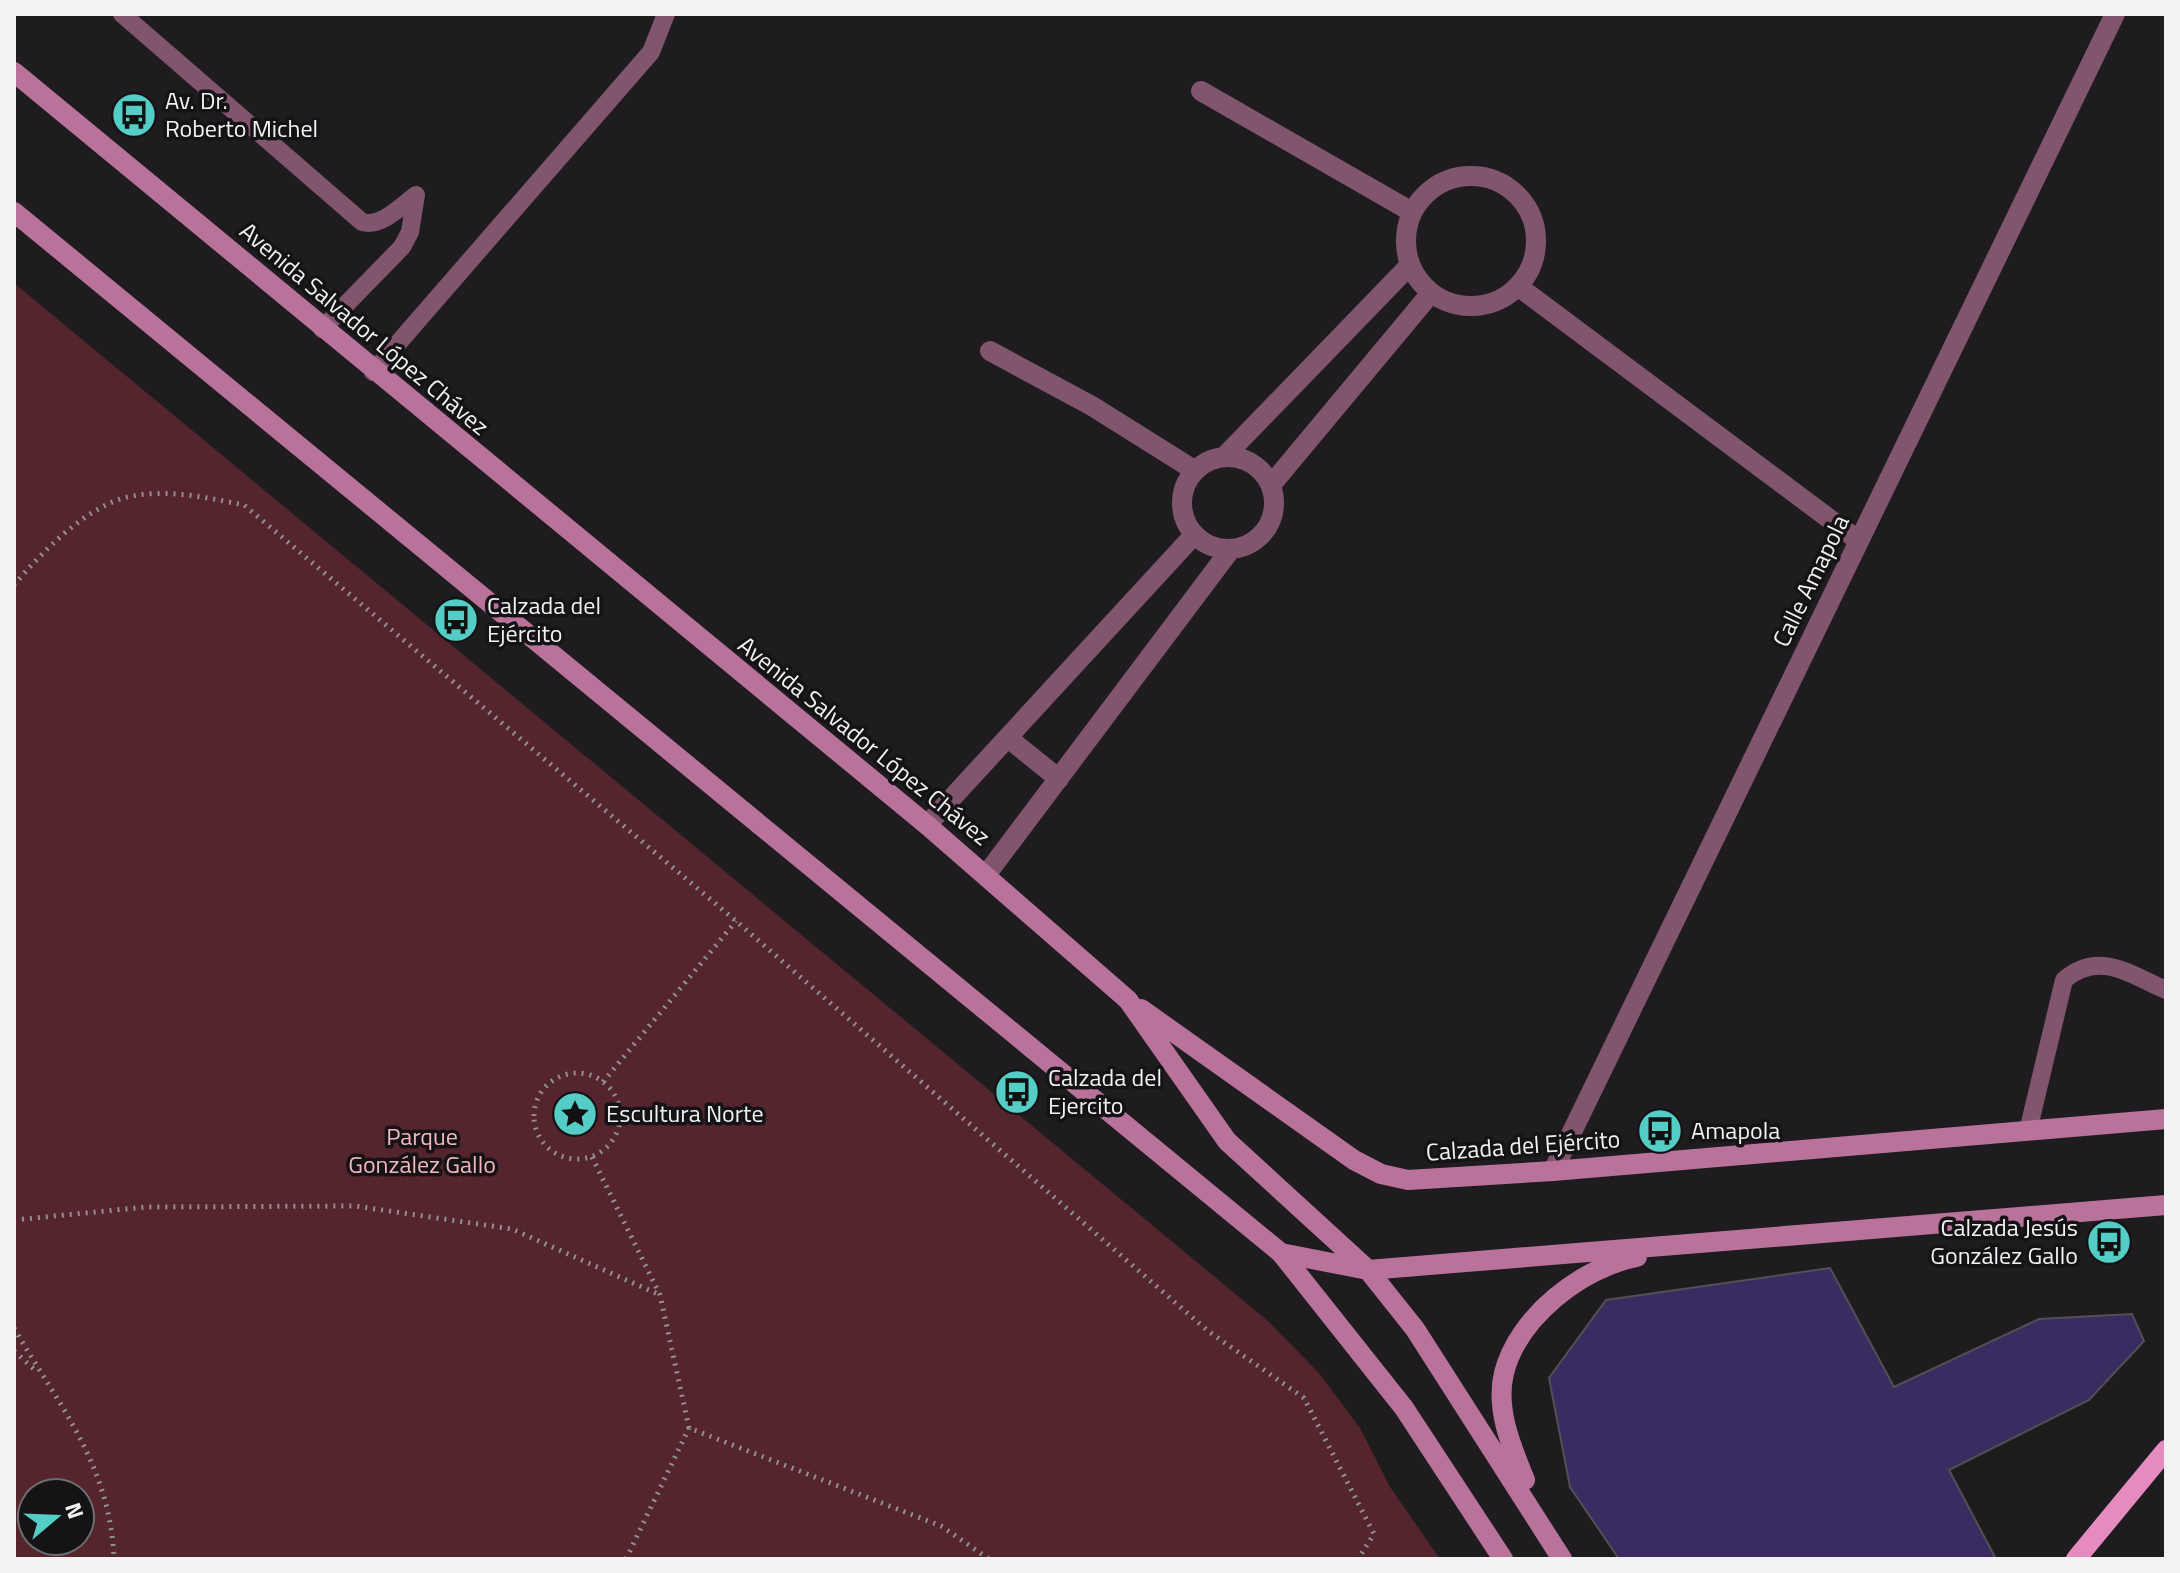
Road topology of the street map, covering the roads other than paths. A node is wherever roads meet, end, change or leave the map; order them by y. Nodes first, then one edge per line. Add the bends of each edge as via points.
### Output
1 (122, 14) edge
2 (666, 14) edge
3 (2115, 14) edge
4 (14, 72) edge
5 (1201, 91) dead end
6 (14, 212) edge
7 (1412, 212) junction
8 (1410, 265) junction
9 (1519, 287) junction
10 (1431, 293) junction
11 (322, 329) junction
12 (990, 351) dead end
13 (373, 372) junction
14 (1225, 456) junction
15 (1194, 470) junction
16 (1271, 485) junction
17 (1194, 535) junction
18 (1859, 541) junction
19 (1231, 549) junction
20 (1008, 738) junction
21 (1059, 779) junction
22 (927, 825) junction
23 (986, 875) junction
24 (2166, 990) edge
25 (1128, 1000) junction
26 (2166, 1119) edge
27 (2028, 1131) junction
28 (1553, 1171) junction
29 (2166, 1205) edge
30 (1736, 1237) junction
31 (1281, 1253) junction
32 (1368, 1270) junction
33 (2166, 1450) edge
34 (1544, 1529) junction
35 (1503, 1559) edge
36 (1562, 1559) edge
37 (2076, 1559) edge

1 - 11 lane via 362,222 381,220 416,195 402,247
2 - 13 lane via 651,52
3 - 18 street, Calle Amapola
4 - 11 main road, Avenida Salvador López Chávez
5 - 7 street
6 - 31 main road
7 - 8 street via 1405,248
7 - 9 street via 1432,187 1462,175 1494,179 1521,198 1536,226 1535,259
8 - 10 street
8 - 14 street
9 - 10 street via 1492,304 1460,307
9 - 18 street
10 - 16 street
11 - 13 main road, Avenida Salvador López Chávez
12 - 15 street
13 - 22 main road, Avenida Salvador López Chávez
14 - 15 street
14 - 16 street via 1243,458
15 - 17 street via 1182,490 1182,514
16 - 19 street via 1274,507 1267,527 1252,543
17 - 19 street via 1211,547
17 - 20 street
18 - 28 street, Calle Amapola
19 - 21 street
20 - 21 street
20 - 22 street
21 - 23 street
22 - 23 main road, Avenida Salvador López Chávez
23 - 25 main road, Avenida Salvador López Chávez
24 - 27 lane via 2109,965 2080,967 2064,980
25 - 28 main road, Calzada del Ejército via 1381,1174 1408,1180
25 - 32 main road, Avenida Salvador López Chávez via 1227,1141
26 - 27 main road, Calzada del Ejército
27 - 28 main road, Calzada del Ejército
29 - 30 main road
30 - 32 main road
30 - 34 main road via 1615,1261 1561,1292 1521,1340 1504,1373 1502,1406 1510,1442
31 - 32 main road
31 - 35 main road via 1404,1408
32 - 34 main road, Avenida Salvador López Chávez via 1455,1387
33 - 37 main road
34 - 36 main road, Avenida Salvador López Chávez

